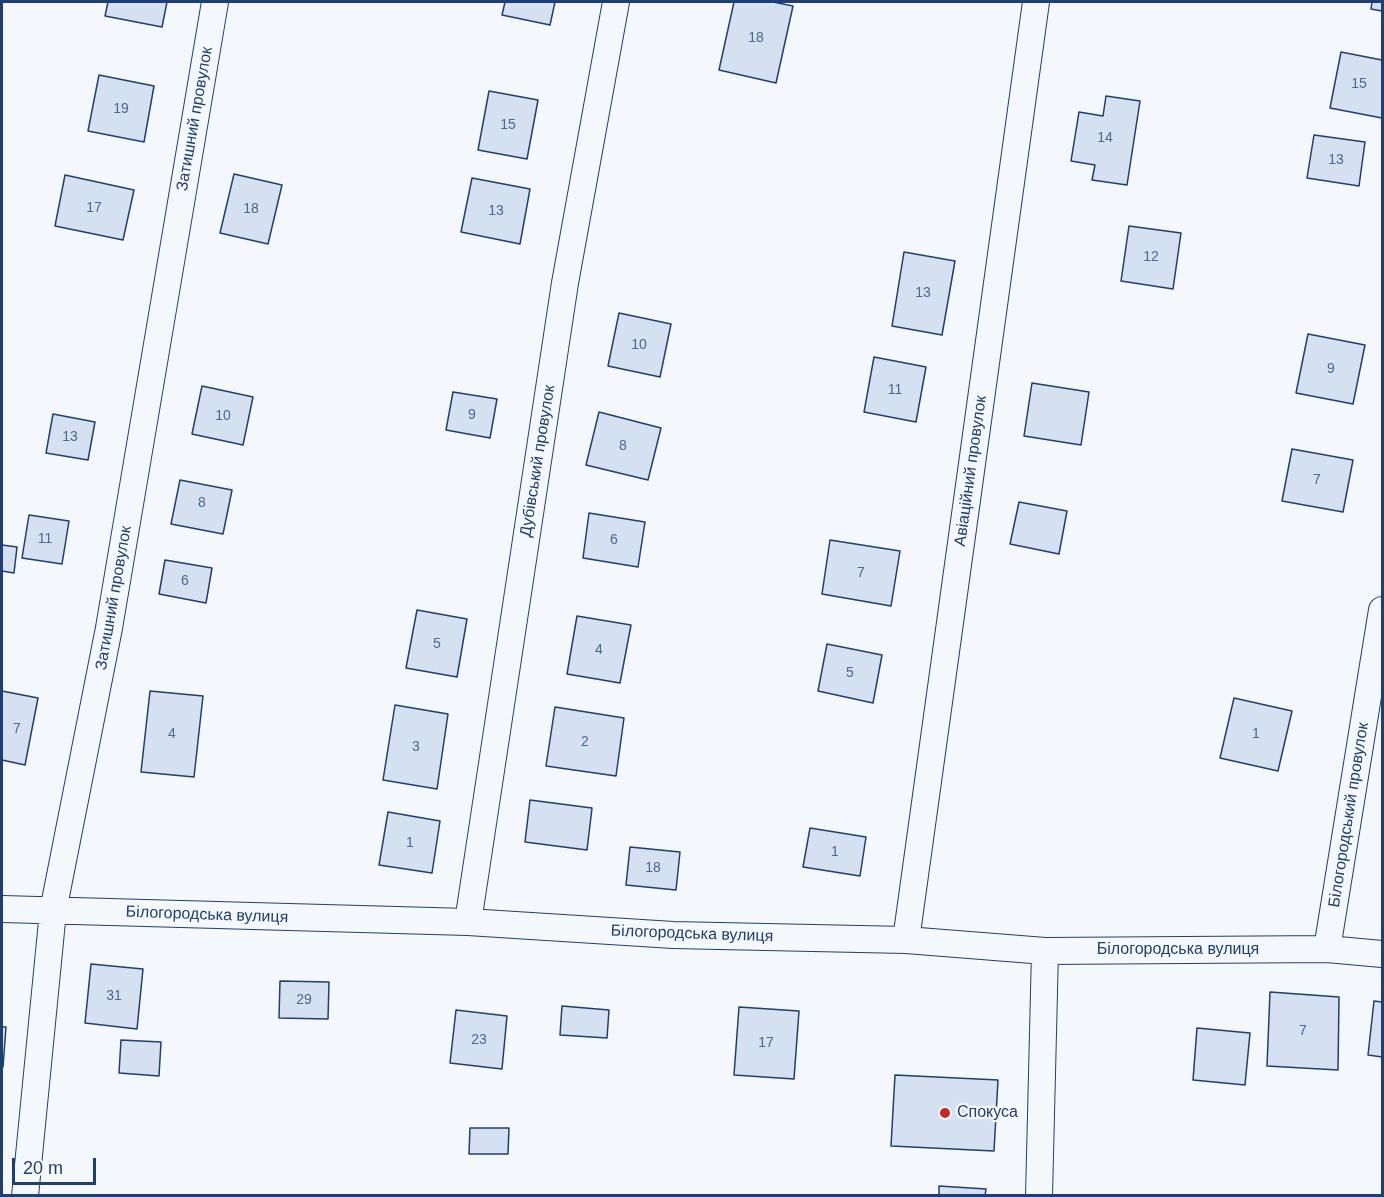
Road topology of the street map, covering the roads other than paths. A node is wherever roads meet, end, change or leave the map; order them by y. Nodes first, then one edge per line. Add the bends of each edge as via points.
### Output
1 (215, 2) edge
2 (616, 2) edge
3 (1036, 2) edge
4 (1383, 610) edge
5 (2, 909) edge
6 (53, 910) junction
7 (468, 921) junction
8 (906, 940) junction
9 (1327, 949) junction
10 (1045, 951) junction
11 (1383, 954) edge
12 (26, 1196) edge
13 (1039, 1196) edge

1 - 6 street, Затишний провулок via 109,628
2 - 7 street, Дубівський провулок via 565,283
3 - 8 street, Авіаційний провулок
4 - 9 street, Білогородський провулок
5 - 6 street, Білогородська вулиця
6 - 7 street, Білогородська вулиця
6 - 12 street, Затишний провулок
7 - 8 street, Білогородська вулиця via 673,935
8 - 10 street, Білогородська вулиця
9 - 10 street, Білогородська вулиця
9 - 11 street, Білогородська вулиця
10 - 13 street

